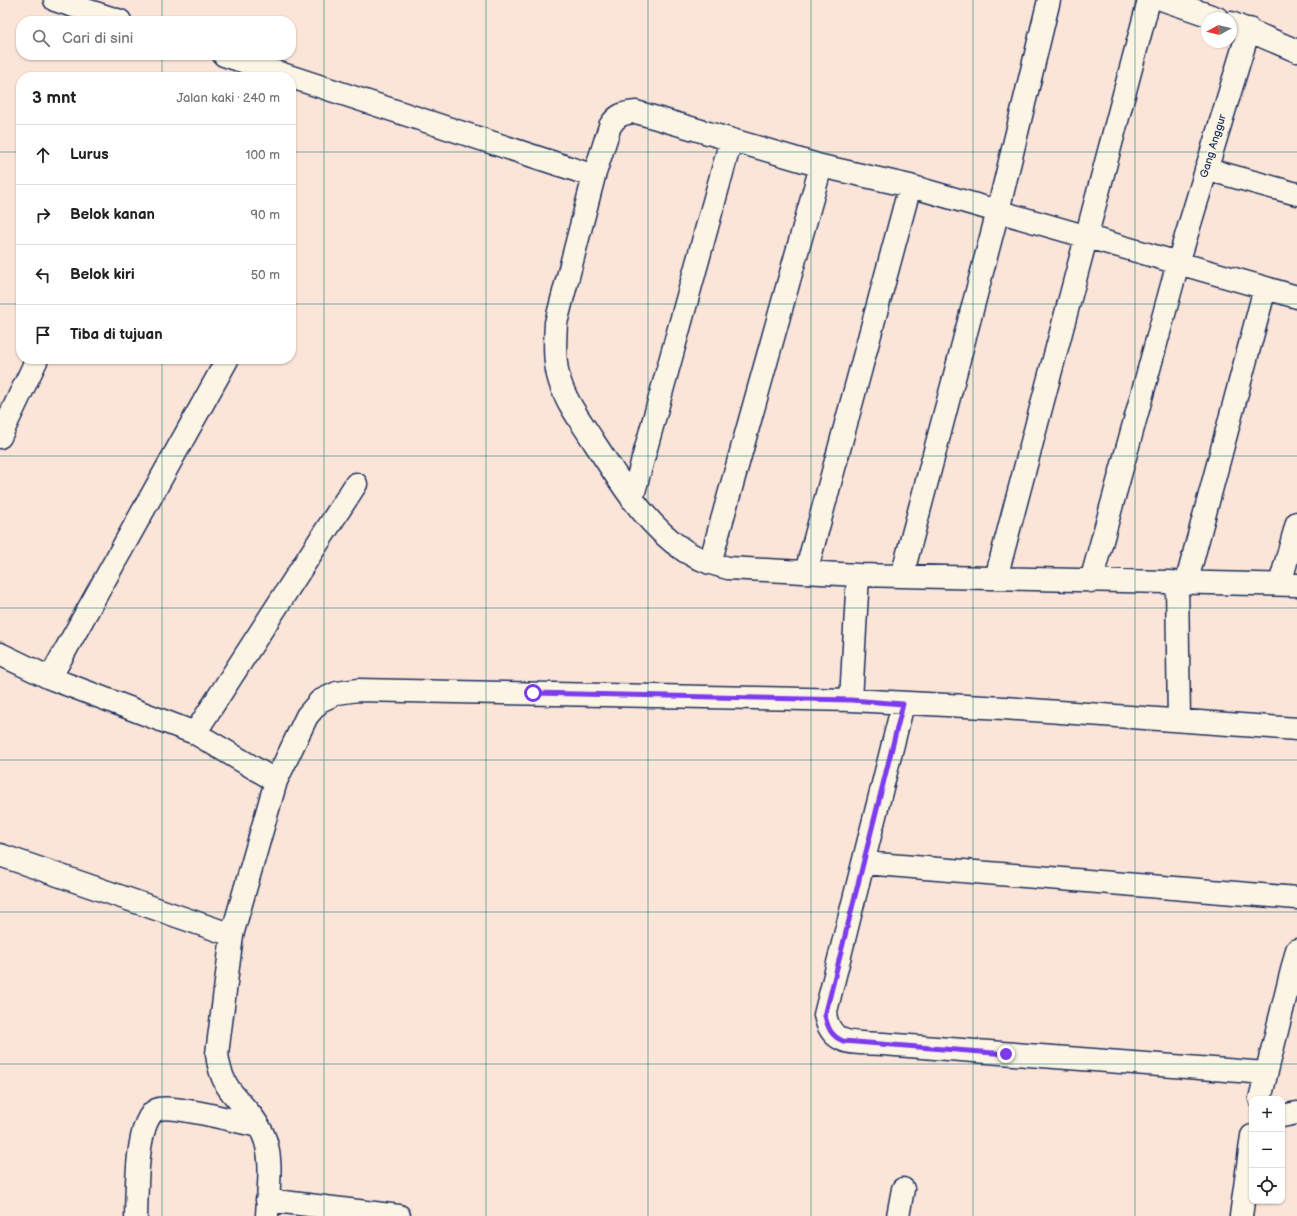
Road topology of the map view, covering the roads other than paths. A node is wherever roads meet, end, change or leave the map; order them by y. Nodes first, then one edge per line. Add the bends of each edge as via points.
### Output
1 (55, 0) edge
2 (1049, 0) edge
3 (1148, 0) edge
4 (1164, 0) edge
5 (1201, 13) edge
6 (105, 16) edge
7 (1240, 26) edge
8 (1297, 51) edge
9 (239, 60) edge
10 (276, 72) edge
11 (296, 79) edge
12 (731, 140) junction
13 (821, 166) junction
14 (1206, 169) junction
15 (594, 176) junction
16 (910, 186) junction
17 (1297, 194) edge
18 (998, 211) junction
19 (1086, 236) junction
20 (1178, 263) junction
21 (1265, 288) junction
22 (1297, 297) edge
23 (35, 364) edge
24 (225, 364) edge
25 (0, 437) edge
26 (356, 484) dead end
27 (632, 499) junction
28 (1297, 523) edge
29 (710, 563) junction
30 (806, 572) junction
31 (858, 575) junction
32 (902, 576) junction
33 (996, 578) junction
34 (1091, 581) junction
35 (1182, 584) junction
36 (1289, 585) edge
37 (0, 654) edge
38 (50, 678) junction
39 (851, 700) junction
40 (903, 704) junction
41 (1179, 720) junction
42 (1297, 729) edge
43 (195, 733) junction
44 (276, 782) junction
45 (0, 855) edge
46 (864, 863) junction
47 (1297, 898) edge
48 (232, 935) junction
49 (1297, 950) edge
50 (1266, 1073) junction
51 (1261, 1096) edge
52 (1297, 1113) edge
53 (1285, 1115) edge
54 (258, 1126) junction
55 (1249, 1158) edge
56 (903, 1189) dead end
57 (267, 1208) edge
58 (136, 1216) edge
59 (398, 1216) edge
60 (898, 1216) edge
61 (1241, 1216) edge

1 - 6 street
2 - 18 street
3 - 19 street
4 - 5 street
7 - 8 street
7 - 14 street, Gang Anggur
9 - 10 street
11 - 15 street
12 - 13 street
12 - 15 street via 642,113 623,113 614,119 610,126
12 - 27 street
13 - 16 street
13 - 29 street
14 - 17 street
14 - 20 street, Gang Anggur
15 - 27 street via 556,323 556,364 568,401
16 - 18 street
16 - 30 street
18 - 19 street
18 - 32 street
19 - 20 street
19 - 33 street
20 - 21 street
20 - 34 street, Gang Anggur
21 - 22 street
21 - 35 street
23 - 25 street
24 - 38 street
26 - 43 street
27 - 29 street via 658,529 684,551
28 - 36 street
29 - 30 street via 728,568
30 - 31 street
31 - 32 street
31 - 39 street
32 - 33 street
33 - 34 street
34 - 35 street
35 - 36 street
35 - 41 street
37 - 38 street
38 - 43 street
39 - 40 street
39 - 44 street via 358,690 337,693 320,701 307,716
40 - 41 street
40 - 46 street
41 - 42 street
43 - 44 street
44 - 48 street
45 - 48 street
46 - 47 street
46 - 50 street via 825,1016 828,1030 837,1038 843,1041
48 - 54 street via 217,1054 229,1090
49 - 50 street
50 - 51 street
52 - 53 street
54 - 57 street via 264,1135 269,1166
54 - 58 street via 179,1110 155,1110 148,1118 140,1142
55 - 61 street
56 - 60 street
57 - 59 street

